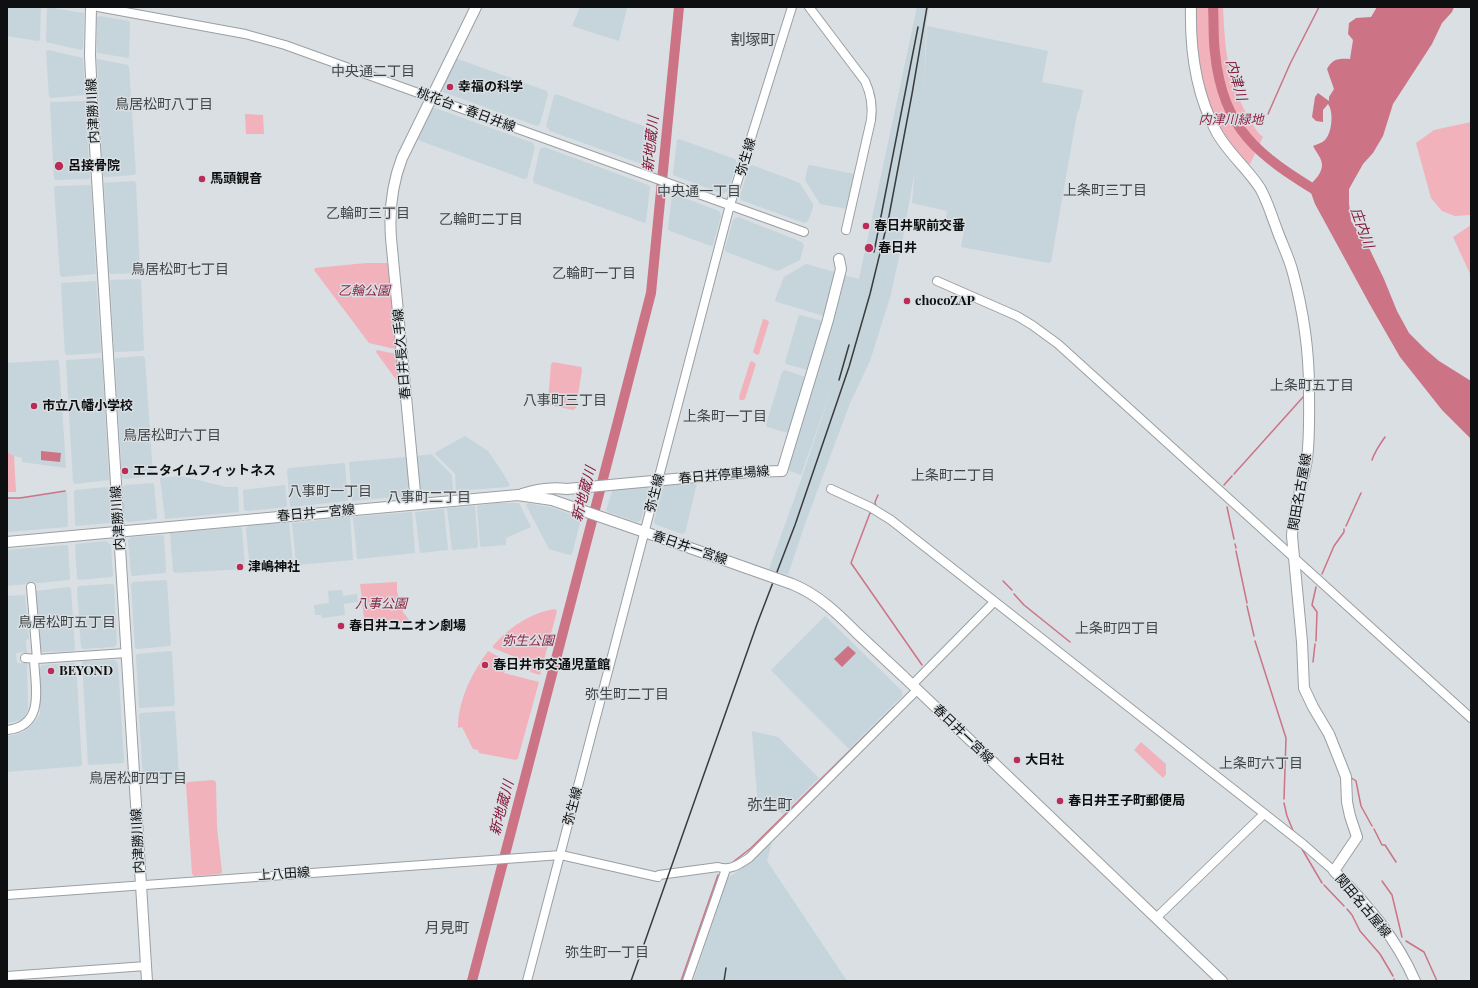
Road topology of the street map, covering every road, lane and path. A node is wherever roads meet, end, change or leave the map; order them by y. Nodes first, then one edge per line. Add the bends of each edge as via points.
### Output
1 (91, 7) edge
2 (98, 7) edge
3 (476, 7) edge
4 (792, 7) edge
5 (809, 7) edge
6 (1191, 7) edge
7 (431, 97) junction
8 (730, 206) junction
9 (846, 230) dead end
10 (804, 232) dead end
11 (839, 258) dead end
12 (937, 281) dead end
13 (658, 480) junction
14 (831, 489) dead end
15 (518, 495) junction
16 (416, 503) junction
17 (119, 532) junction
18 (645, 532) junction
19 (7, 542) edge
20 (1294, 557) junction
21 (31, 587) dead end
22 (994, 602) junction
23 (126, 653) junction
24 (25, 658) dead end
25 (36, 659) junction
26 (915, 688) junction
27 (1471, 718) edge
28 (7, 730) edge
29 (1264, 814) junction
30 (561, 854) junction
31 (726, 869) junction
32 (1334, 871) junction
33 (141, 885) junction
34 (7, 894) edge
35 (1156, 918) junction
36 (146, 966) junction
37 (7, 976) edge
38 (1218, 980) edge
39 (147, 981) edge
40 (527, 981) edge
41 (687, 981) edge
42 (1415, 981) edge

1 - 17 main road, 内津勝川線 via 92,98
2 - 7 street, 桃花台・春日井線 via 266,39
3 - 7 main road, 春日井長久手線
4 - 8 street, 弥生線
5 - 9 street via 865,81 872,102 871,120
6 - 20 main road, 関田名古屋線 via 1193,52 1206,108 1222,142 1248,172 1265,197 1293,272 1301,313 1308,352 1310,412 1307,459 1293,521
7 - 8 street, 桃花台・春日井線
7 - 16 main road, 春日井長久手線 via 399,166 392,192 390,217
8 - 10 street, 桃花台・春日井線
8 - 13 street, 弥生線
11 - 13 main road, 春日井停車場線 via 841,270 835,294 785,472 749,472
12 - 20 street via 1016,316 1058,344
13 - 15 main road, 春日井停車場線 via 535,490
13 - 18 street, 弥生線
14 - 22 street via 892,520
15 - 16 main road, 春日井一宮線
15 - 18 main road, 春日井一宮線 via 552,500
16 - 17 main road, 春日井一宮線
17 - 19 main road, 春日井一宮線
17 - 23 main road, 内津勝川線
18 - 26 main road, 春日井一宮線, bridge via 807,590 821,599
18 - 30 street, 弥生線
20 - 27 street
20 - 32 main road, 関田名古屋線 via 1304,688 1329,734 1346,776 1347,802 1357,837
21 - 25 street
22 - 26 street
22 - 29 street
23 - 25 street
23 - 33 main road, 内津勝川線
24 - 25 street
25 - 28 street via 34,711 23,725
26 - 31 street via 749,858
26 - 35 main road, 春日井一宮線
29 - 32 street
29 - 35 street
30 - 31 street, 上八田線 via 659,876 718,867
30 - 33 street, 上八田線
30 - 40 street, 弥生線
31 - 41 street
32 - 42 main road, 関田名古屋線 via 1378,920 1396,945
33 - 34 street, 上八田線
33 - 36 main road, 内津勝川線
35 - 38 main road, 春日井一宮線
36 - 37 street
36 - 39 main road, 内津勝川線

